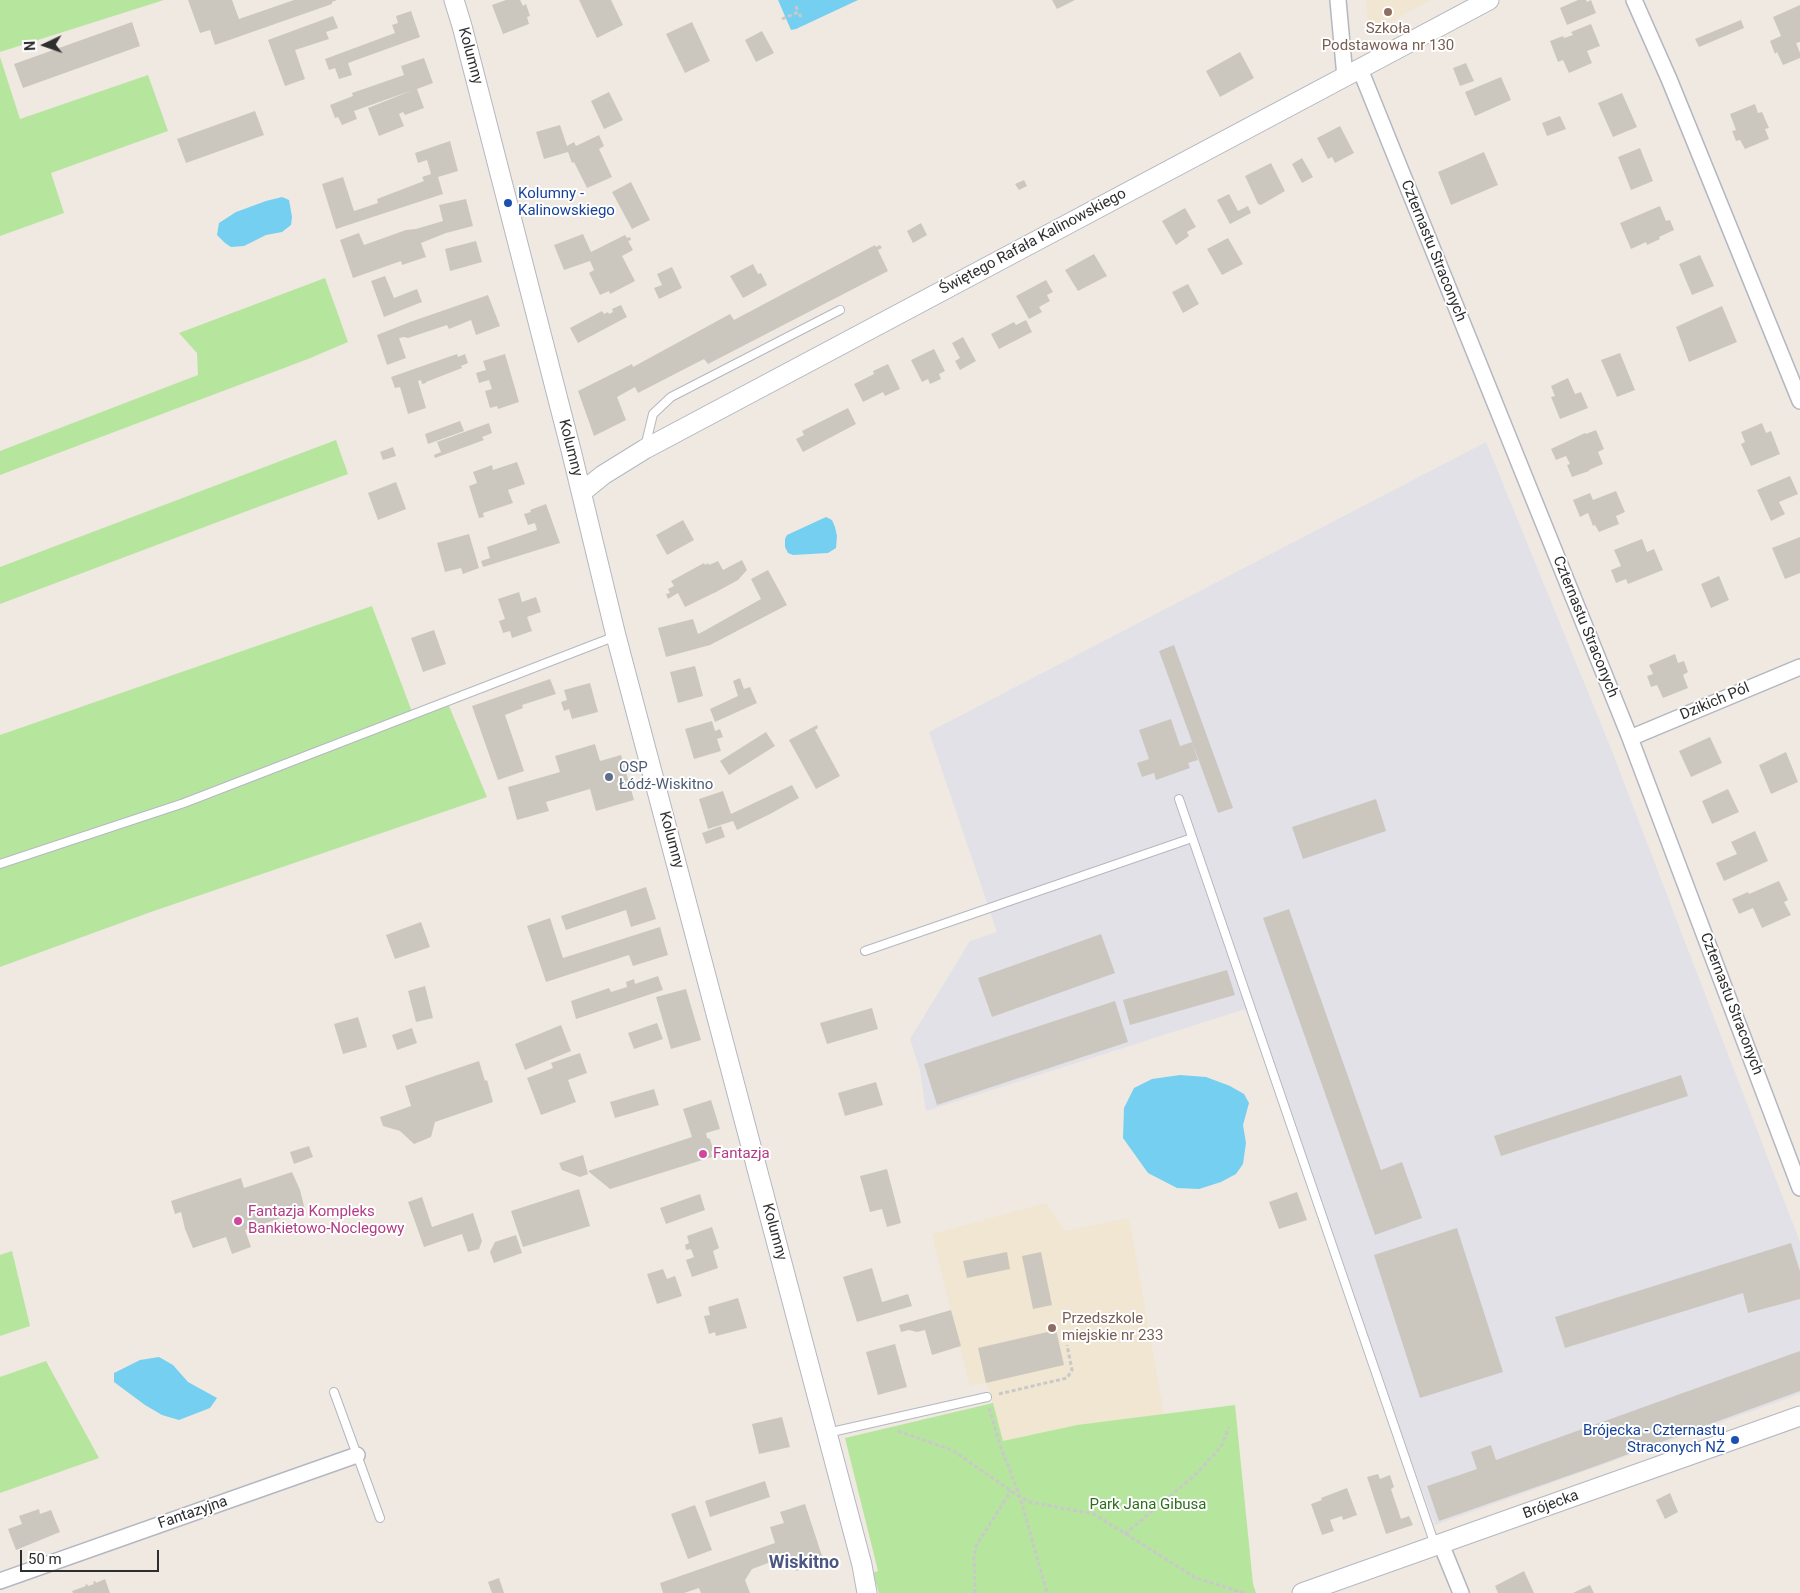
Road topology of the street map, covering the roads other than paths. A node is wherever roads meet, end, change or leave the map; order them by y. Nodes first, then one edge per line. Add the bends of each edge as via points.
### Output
1 (454, 0) edge
2 (1338, 0) edge
3 (1489, 0) edge
4 (1634, 0) edge
5 (1352, 73) junction
6 (840, 310) dead end
7 (1800, 401) edge
8 (645, 449) junction
9 (582, 492) junction
10 (616, 636) junction
11 (1800, 666) edge
12 (1630, 738) junction
13 (1179, 799) dead end
14 (1192, 838) junction
15 (0, 864) edge
16 (865, 951) dead end
17 (1796, 1166) edge
18 (1800, 1188) edge
19 (334, 1392) dead end
20 (987, 1397) road end
21 (1800, 1416) edge
22 (827, 1433) junction
23 (357, 1455) junction
24 (380, 1518) dead end
25 (1438, 1545) junction
26 (0, 1581) edge
27 (867, 1593) edge
28 (1302, 1593) edge
29 (1461, 1593) edge

1 - 9 street, Kolumny
2 - 5 street, Czternastu Straconych
3 - 5 street, Świętego Rafała Kalinowskiego
4 - 7 street via 1669,78
5 - 8 street, Świętego Rafała Kalinowskiego
5 - 12 street, Czternastu Straconych
6 - 8 lane via 670,397 650,422
8 - 9 street, Świętego Rafała Kalinowskiego
9 - 10 street, Kolumny
10 - 15 lane via 184,803
10 - 22 street, Kolumny
11 - 12 street, Dzikich Pól
12 - 17 street, Czternastu Straconych
13 - 14 lane
14 - 16 lane
14 - 25 lane
17 - 18 street, Czternastu Straconych
19 - 23 lane
20 - 22 lane
21 - 25 street, Brójecka
22 - 27 street, Kolumny
23 - 24 lane
23 - 26 street, Fantazyjna
25 - 28 street, Brójecka
25 - 29 street

